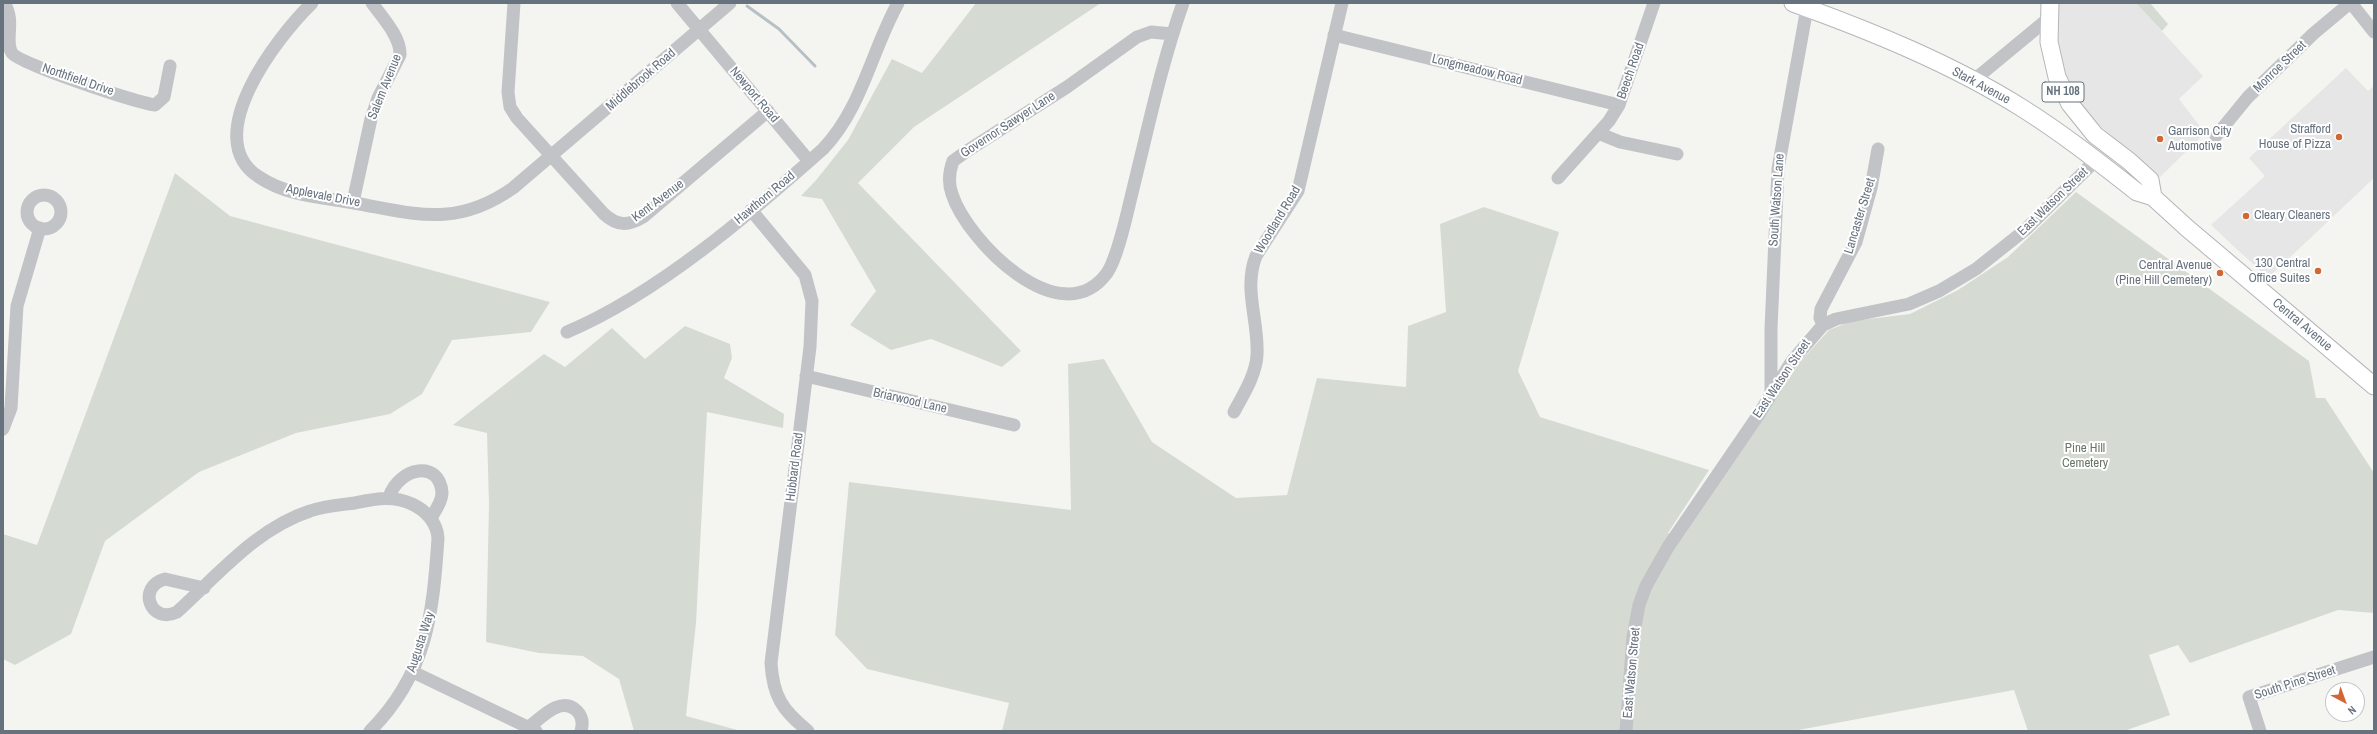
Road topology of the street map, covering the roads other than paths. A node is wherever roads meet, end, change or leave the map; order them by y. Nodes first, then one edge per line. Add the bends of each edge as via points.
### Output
1 (4, 3) edge
2 (312, 3) edge
3 (372, 3) edge
4 (514, 3) edge
5 (677, 3) edge
6 (730, 3) edge
7 (898, 3) edge
8 (1183, 3) edge
9 (1342, 3) edge
10 (1654, 3) edge
11 (2351, 3) edge
12 (1800, 6) edge
13 (2049, 10) edge
14 (699, 30) junction
15 (2374, 32) edge
16 (1172, 34) junction
17 (1334, 35) junction
18 (170, 66) dead end
19 (1974, 80) junction
20 (1619, 106) junction
21 (768, 111) junction
22 (1598, 133) junction
23 (2216, 136) dead end
24 (1878, 149) dead end
25 (2113, 149) junction
26 (1677, 154) dead end
27 (552, 156) junction
28 (2095, 161) junction
29 (809, 162) junction
30 (1558, 178) dead end
31 (2153, 198) junction
32 (353, 202) junction
33 (751, 210) junction
34 (40, 228) dead end
35 (1823, 325) junction
36 (567, 332) dead end
37 (806, 376) junction
38 (2373, 385) edge
39 (1771, 394) junction
40 (1234, 412) dead end
41 (1014, 426) dead end
42 (3, 429) edge
43 (389, 497) junction
44 (431, 518) junction
45 (204, 588) dead end
46 (2374, 657) edge
47 (413, 672) junction
48 (532, 729) edge
49 (370, 731) edge
50 (581, 731) edge
51 (808, 731) edge
52 (1626, 731) edge
53 (2260, 731) edge

1 - 18 street, Northfield Drive via 10,20 10,51 26,62 155,105 164,97
2 - 32 street, Applevale Drive via 279,40 255,79 239,116 236,139 242,160 258,177 268,183 288,191
3 - 32 street, Salem Avenue via 401,49 371,119
4 - 27 street, Kent Avenue via 508,99 514,113
5 - 14 street
6 - 14 street, Middlebrook Road
7 - 29 street, Hawthorn Road via 847,119 835,136
8 - 16 street, Governor Sawyer Lane
9 - 17 street, Woodland Road
10 - 20 street, Beech Road
11 - 15 street
11 - 23 street, Monroe Street via 2266,79
12 - 19 main road, Stark Avenue via 1896,44
12 - 39 street, South Watson Lane via 1778,169
13 - 19 street
13 - 25 main road, NH 108 via 2051,54 2063,92 2095,135
14 - 21 street, Newport Road
14 - 27 street, Middlebrook Road
16 - 16 street, Governor Sawyer Lane via 1129,206 1107,273 1091,287 1068,293 1055,292 1030,284 1014,273 993,252 957,205 950,184 954,162 972,147 1067,87 1137,37 1151,32
17 - 20 street, Longmeadow Road
17 - 40 street, Woodland Road via 1298,191 1252,266 1250,289 1257,354 1253,372
19 - 28 main road, Stark Avenue via 2035,116
20 - 22 street, Beech Road
21 - 27 street, Kent Avenue via 642,217 628,224 614,222 604,214
21 - 29 street, Newport Road
22 - 26 street via 1620,142
22 - 30 street, Beech Road
24 - 35 street, Lancaster Street via 1871,188 1856,242 1821,309 1820,318
25 - 28 main road
25 - 31 main road, NH 108 via 2150,180
27 - 32 street, Applevale Drive via 499,198 469,211 447,215 418,215
28 - 31 main road, Stark Avenue via 2137,192
28 - 35 street, East Watson Street via 2008,245 1957,281 1909,304 1836,319
29 - 33 street, Hawthorn Road
31 - 38 main road, Central Avenue
33 - 36 street, Hawthorn Road via 666,274 592,322
33 - 37 street, Hubbard Road via 798,265 810,286 813,312
34 - 42 street via 18,299 11,408
35 - 39 street, East Watson Street via 1792,361
37 - 41 street, Briarwood Lane
37 - 51 street, Hubbard Road via 771,663 772,684 781,704
39 - 52 street, East Watson Street via 1668,547 1646,586 1633,637
43 - 44 street via 416,506
43 - 44 street via 398,480 407,473 428,472 436,478 442,493
43 - 45 street via 311,511 284,523 259,538
44 - 47 street, Augusta Way via 438,531 434,602 428,630
46 - 53 street, South Pine Street via 2249,696
47 - 48 street
47 - 49 street, Augusta Way via 393,703
48 - 50 street via 549,711 562,706 574,708 579,712 583,724

